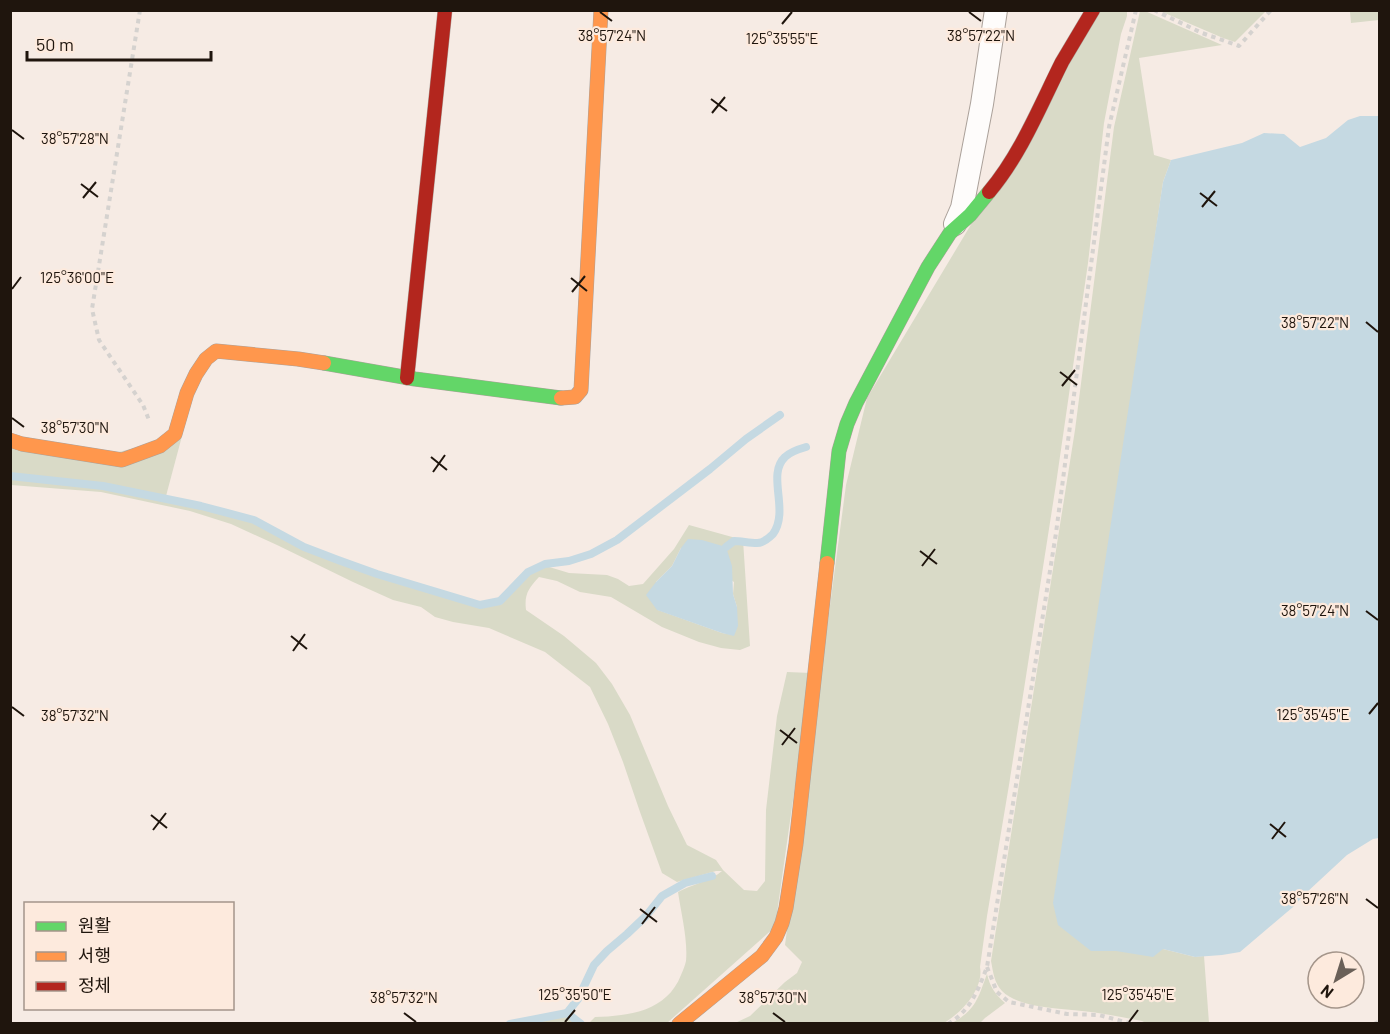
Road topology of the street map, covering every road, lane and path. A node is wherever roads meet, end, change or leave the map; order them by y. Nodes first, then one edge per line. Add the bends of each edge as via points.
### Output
1 (140, 10) edge
2 (445, 10) edge
3 (601, 10) edge
4 (996, 10) edge
5 (1093, 10) edge
6 (1136, 10) edge
7 (1154, 10) edge
8 (1271, 10) edge
9 (950, 234) junction
10 (407, 378) junction
11 (10, 440) edge
12 (150, 450) junction
13 (987, 967) junction
14 (1380, 1021) edge
15 (679, 1023) edge
16 (948, 1023) edge
17 (1133, 1023) edge
18 (1374, 1023) edge

1 - 12 path via 92,309 99,340 143,405 150,422
2 - 10 street
3 - 10 street via 582,390 575,397 560,398
4 - 9 street via 962,208
5 - 9 street via 1013,159 992,189
6 - 13 path via 1109,127 1056,533
7 - 8 path via 1239,46
9 - 15 street via 928,267 856,403 839,451 796,844 783,923 762,956
10 - 12 street via 298,359 216,351 196,374 175,434
11 - 12 street via 122,460
13 - 16 path via 970,1005
13 - 17 path via 997,992 1009,1002
14 - 18 path

